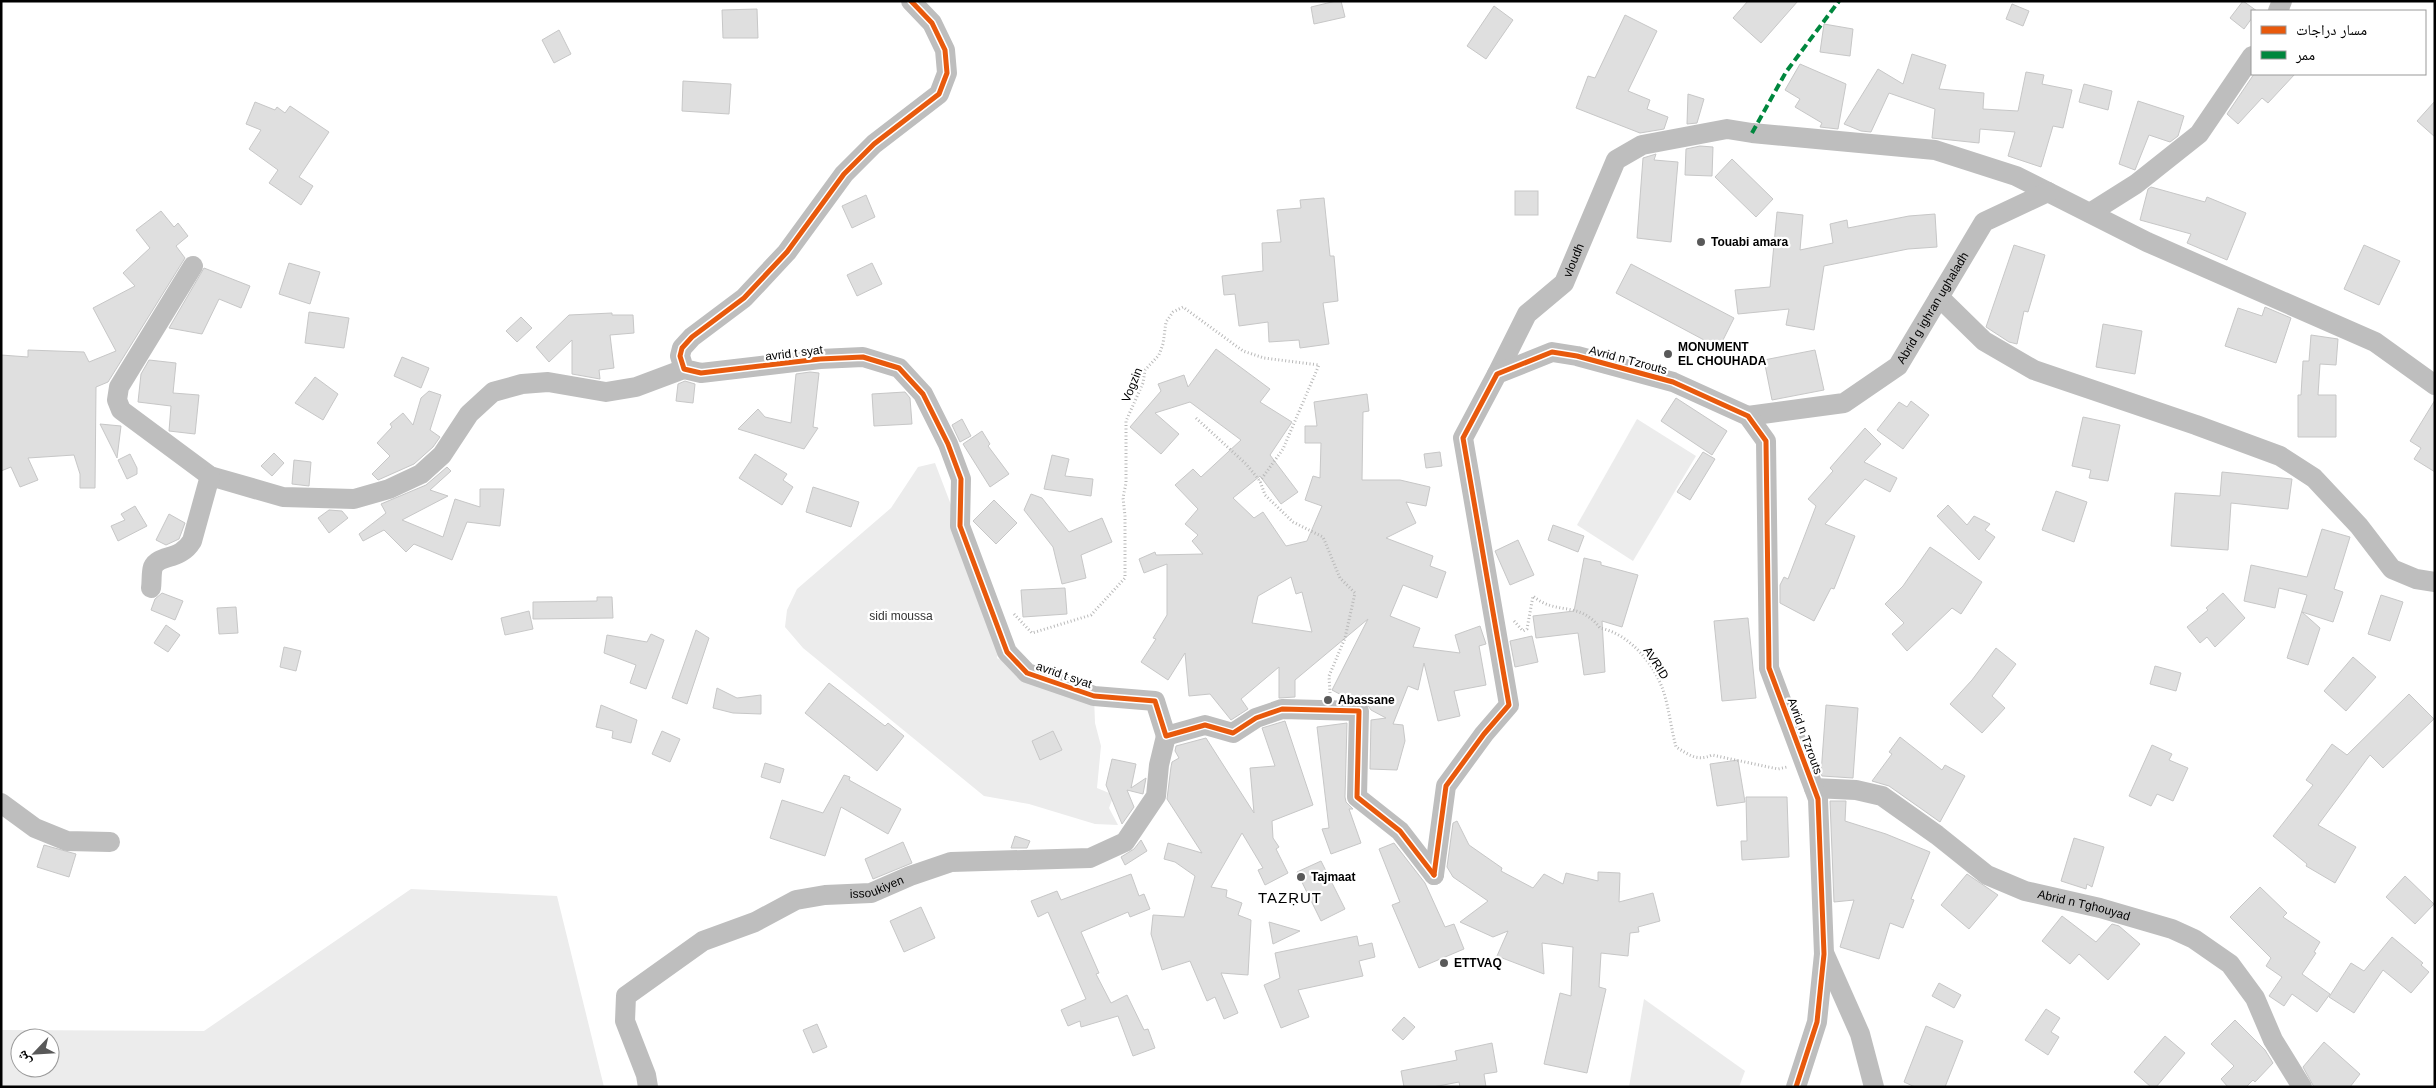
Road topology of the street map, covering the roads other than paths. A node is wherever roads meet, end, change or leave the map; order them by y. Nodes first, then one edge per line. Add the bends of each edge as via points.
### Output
1 (911, 1) edge
2 (2251, 57) edge
3 (2048, 192) junction
4 (2090, 213) junction
5 (193, 266) dead end
6 (1939, 297) junction
7 (684, 369) junction
8 (1498, 374) junction
9 (2435, 385) edge
10 (1748, 416) junction
11 (210, 476) junction
12 (2435, 582) edge
13 (151, 588) dead end
14 (1166, 736) junction
15 (1814, 788) junction
16 (1, 803) edge
17 (110, 842) dead end
18 (1824, 954) junction
19 (648, 1087) edge
20 (1796, 1087) edge
21 (1874, 1087) edge
22 (2302, 1087) edge

1 - 7 street via 932,23 945,50 948,73 939,94 868,150 844,174 781,259 744,298 692,337 682,348 680,356
2 - 4 street via 2199,134 2136,184
3 - 4 street, vloudh
3 - 6 street, Abrid g ighran ughaladh via 1984,222
3 - 8 street, vloudh via 2016,176 1935,150 1727,129 1642,145 1616,160 1564,282 1527,314
4 - 9 street, vloudh via 2147,242 2376,342
5 - 11 street via 119,387 117,400 121,410
6 - 10 street, Abrid g ighran ughaladh via 1898,366 1844,403
6 - 12 street via 1984,342 2034,370 2280,456 2314,478 2359,526 2392,569 2416,579
7 - 11 street via 636,387 606,392 548,382 522,384 493,392 469,414 442,455 422,474 354,500 283,497
7 - 14 street, avrid t syat via 701,373 863,357 899,368 923,394 948,444 961,480 960,526 1007,652 1027,673 1094,696 1155,701
8 - 10 street, Avrid n Tzrouts via 1552,352 1577,356 1673,382
8 - 14 street via 1463,438 1509,705 1446,786 1434,875 1400,831 1357,797 1359,711 1282,709 1256,718 1233,734 1205,725
10 - 15 street, Avrid n Tzrouts via 1766,441 1769,668
11 - 13 street via 192,541 180,554 158,560 152,568
14 - 19 street, issoukiyen via 1156,796 1125,842 1090,858 951,862 870,893 796,900 754,922 703,941 626,996 625,1020
15 - 18 street, Avrid n Tzrouts via 1818,799
15 - 22 street, Abrid n Tghouyad via 1856,790 1882,796 1987,875 2025,892 2100,908 2194,939 2230,964 2255,998 2273,1040
16 - 17 street via 35,828 67,841
18 - 20 street, Avrid n Tzrouts via 1817,1022
18 - 21 street via 1860,1034

